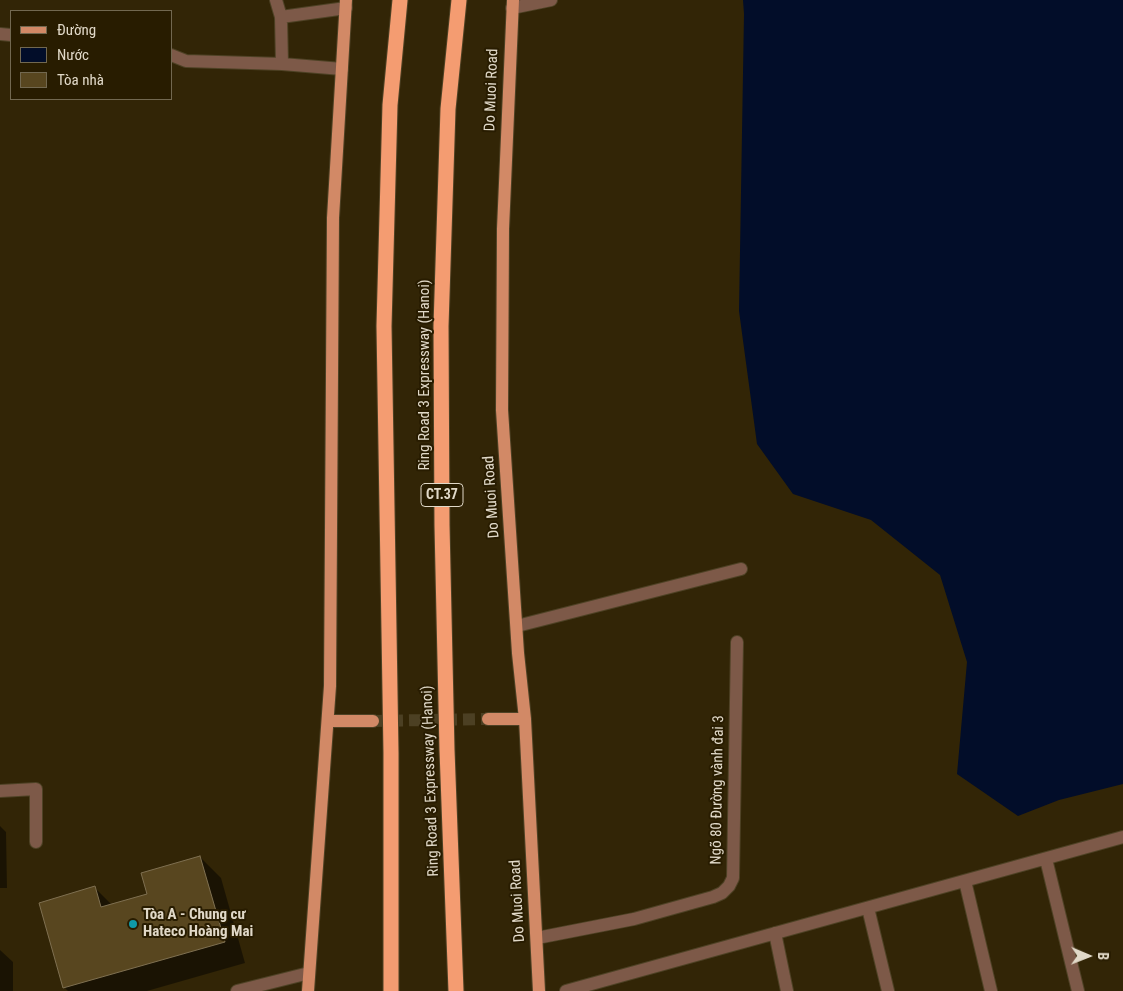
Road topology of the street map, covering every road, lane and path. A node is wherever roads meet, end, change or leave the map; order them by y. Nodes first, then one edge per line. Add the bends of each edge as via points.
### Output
1 (276, 0) edge
2 (400, 0) edge
3 (459, 0) edge
4 (551, 0) edge
5 (346, 4) edge
6 (513, 4) edge
7 (281, 17) junction
8 (172, 55) edge
9 (282, 64) junction
10 (342, 69) junction
11 (741, 569) dead end
12 (517, 626) junction
13 (737, 642) dead end
14 (488, 719) tunnel mouth
15 (525, 719) junction
16 (329, 721) junction
17 (373, 721) tunnel mouth
18 (0, 792) edge
19 (1123, 837) edge
20 (36, 842) dead end
21 (1046, 859) junction
22 (965, 881) junction
23 (868, 908) junction
24 (392, 919) junction
25 (775, 934) junction
26 (536, 938) junction
27 (309, 973) junction
28 (237, 991) edge
29 (308, 991) edge
30 (384, 991) edge
31 (391, 991) edge
32 (457, 991) edge
33 (539, 991) edge
34 (566, 991) edge
35 (787, 991) edge
36 (888, 991) edge
37 (991, 991) edge
38 (1078, 991) edge

1 - 7 street
2 - 24 highway via 390,106 384,326
3 - 32 highway, Ring Road 3 Expressway (Hanoi) / CT.37 via 448,108 441,326 446,740
4 - 6 street
5 - 7 street
5 - 10 main road
6 - 12 main road, Do Muoi Road via 503,229 502,410
7 - 9 street
8 - 9 street via 186,61
9 - 10 street
10 - 16 main road via 333,223
11 - 12 street
12 - 15 main road, Do Muoi Road
13 - 26 street, Ngõ 80 Đường vành đai 3 via 733,878 729,886 712,898
14 - 15 main road
15 - 26 main road, Do Muoi Road
16 - 17 main road
16 - 27 main road
18 - 20 street via 36,790
19 - 21 street
21 - 22 street
21 - 38 street
22 - 23 street
22 - 37 street
23 - 25 street
23 - 36 street
24 - 30 highway
24 - 31 highway
25 - 34 street
25 - 35 street
26 - 33 main road, Do Muoi Road
27 - 28 street
27 - 29 main road

